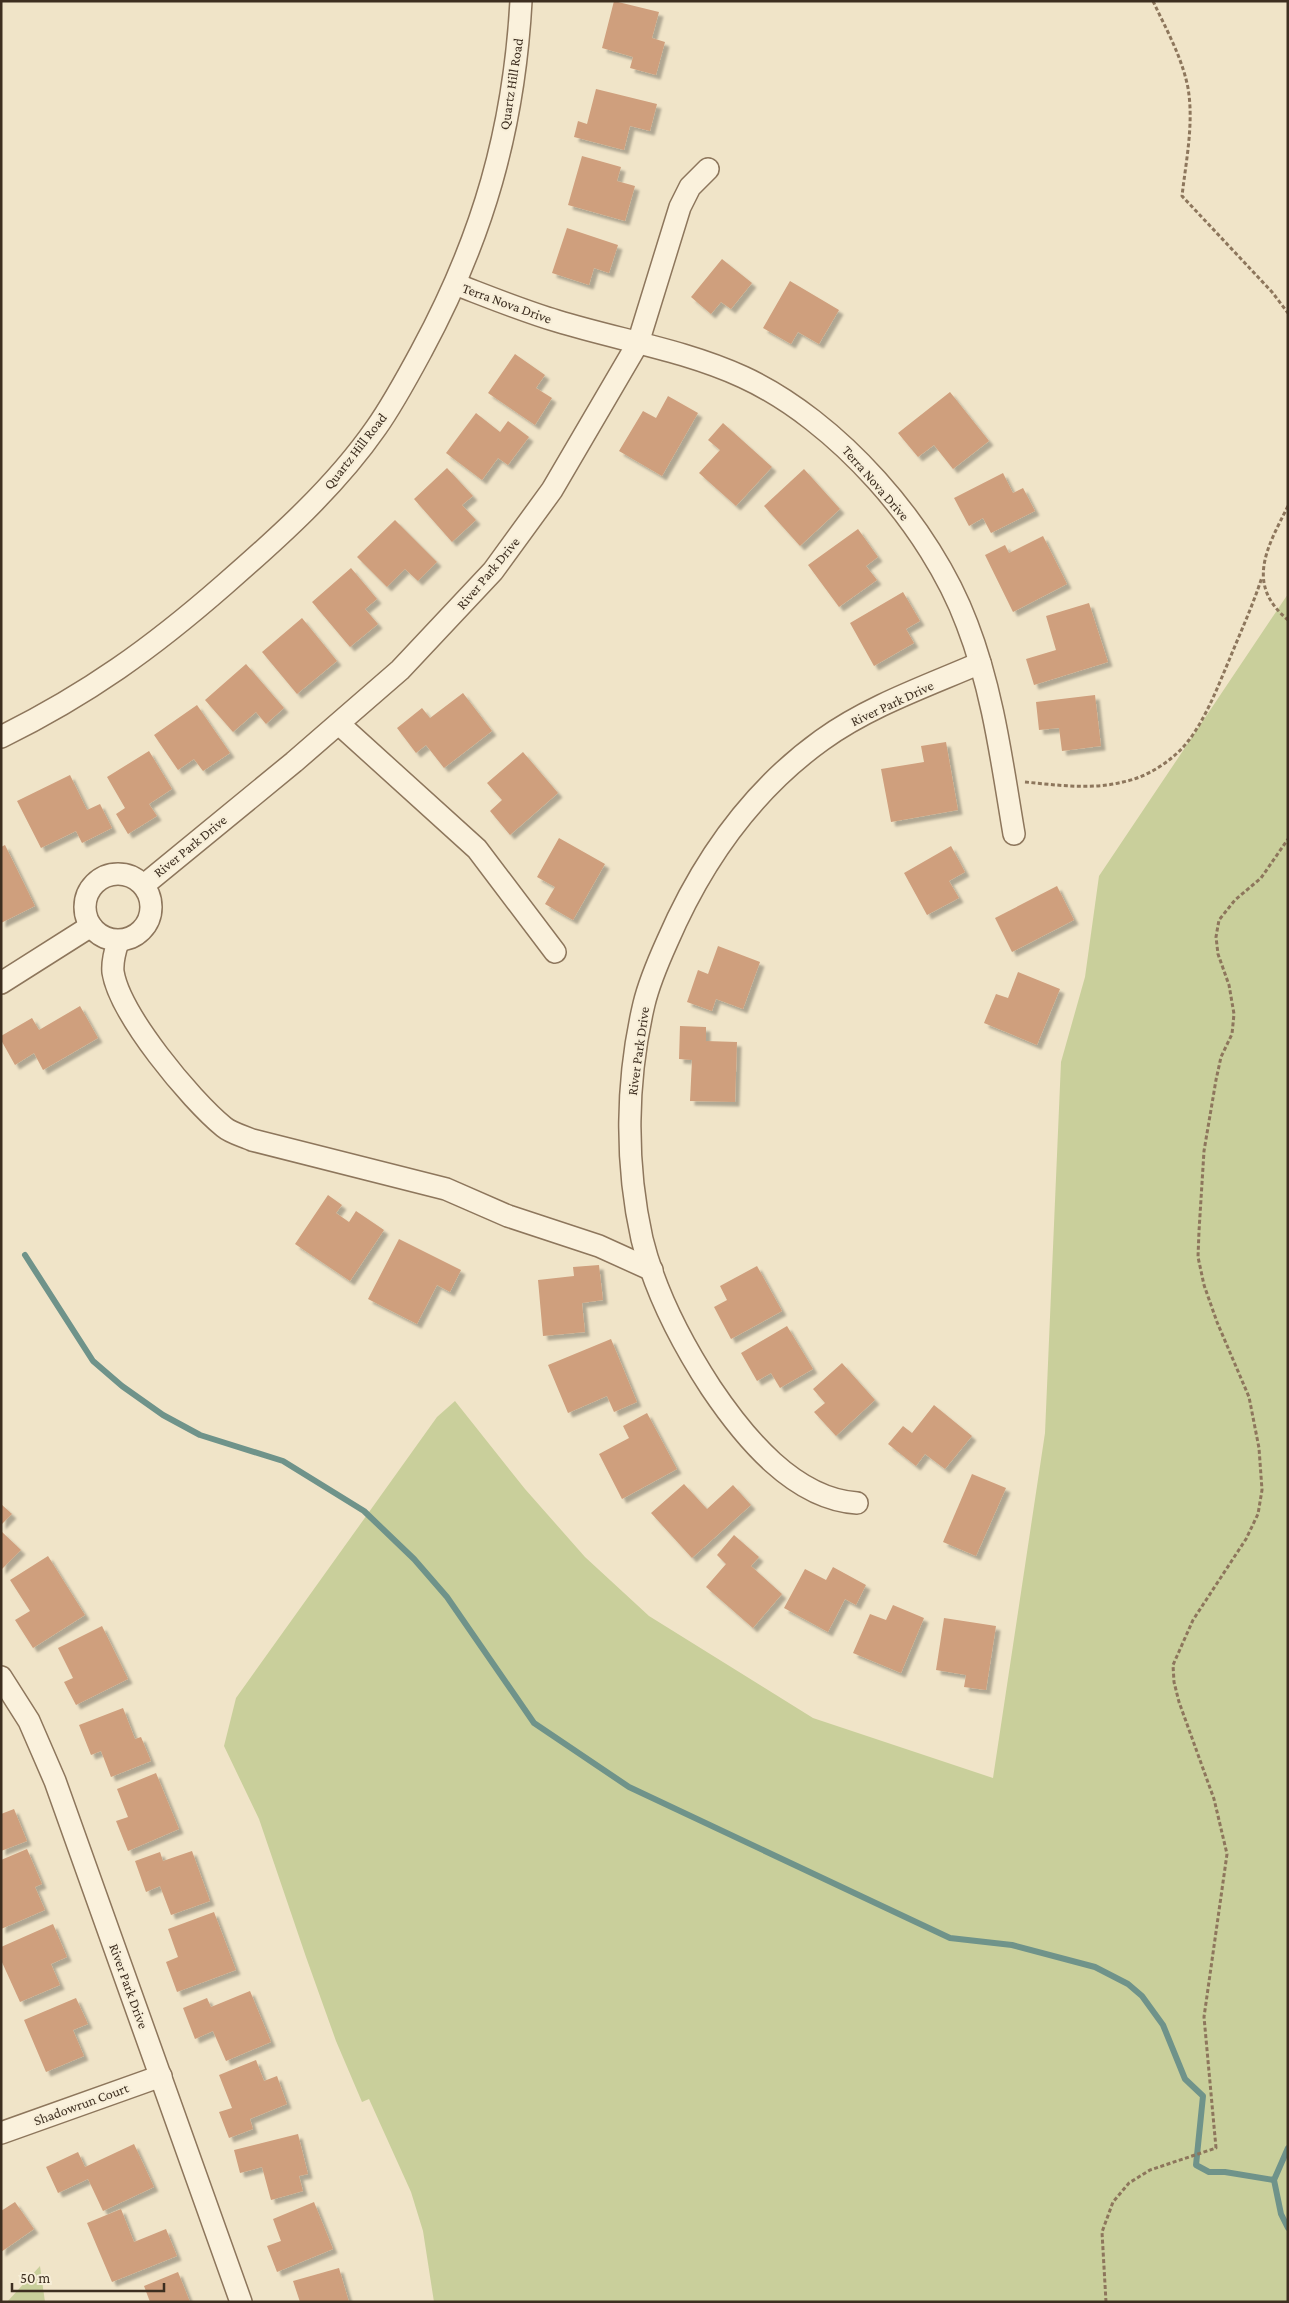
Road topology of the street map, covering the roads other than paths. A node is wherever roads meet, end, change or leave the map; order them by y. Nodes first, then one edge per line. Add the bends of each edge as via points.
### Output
1 (521, 1) edge
2 (708, 169) dead end
3 (455, 284) junction
4 (638, 343) junction
5 (980, 663) junction
6 (339, 724) junction
7 (1, 737) edge
8 (1014, 834) dead end
9 (144, 885) junction
10 (91, 926) junction
11 (118, 942) junction
12 (555, 952) dead end
13 (1, 983) edge
14 (652, 1270) junction
15 (857, 1503) dead end
16 (1, 1677) edge
17 (161, 2076) junction
18 (1, 2133) edge
19 (241, 2302) edge

1 - 3 street, Quartz Hill Road via 516,74 491,190
2 - 4 street, River Park Drive via 690,187 680,207
3 - 4 street, Terra Nova Drive via 556,321
3 - 7 street, Quartz Hill Road via 376,429 296,518 174,628 114,673 77,697
4 - 5 street, Terra Nova Drive via 709,363 744,377 802,411 847,448 900,508 938,565 967,623
4 - 6 street, River Park Drive via 552,490 493,571 400,670
5 - 8 street, Terra Nova Drive via 992,709
5 - 14 street, River Park Drive via 864,714 820,741 756,799 726,835 701,873 661,957 645,1001 636,1050 629,1128 635,1198 642,1239
6 - 9 street, River Park Drive
6 - 12 street via 478,848
9 - 10 street, River Park Drive via 132,876 122,874 101,878 87,895 86,916
9 - 11 street, River Park Drive via 151,902 147,924 140,932
10 - 11 street via 99,934
10 - 13 street
11 - 14 street via 114,972 134,1020 167,1065 225,1128 252,1140 446,1189 508,1216 599,1246
14 - 15 street, River Park Drive via 675,1329 690,1357 746,1435 801,1484 844,1502
16 - 17 street, River Park Drive via 29,1721 55,1781
17 - 18 street, Shadowrun Court
17 - 19 street, River Park Drive

